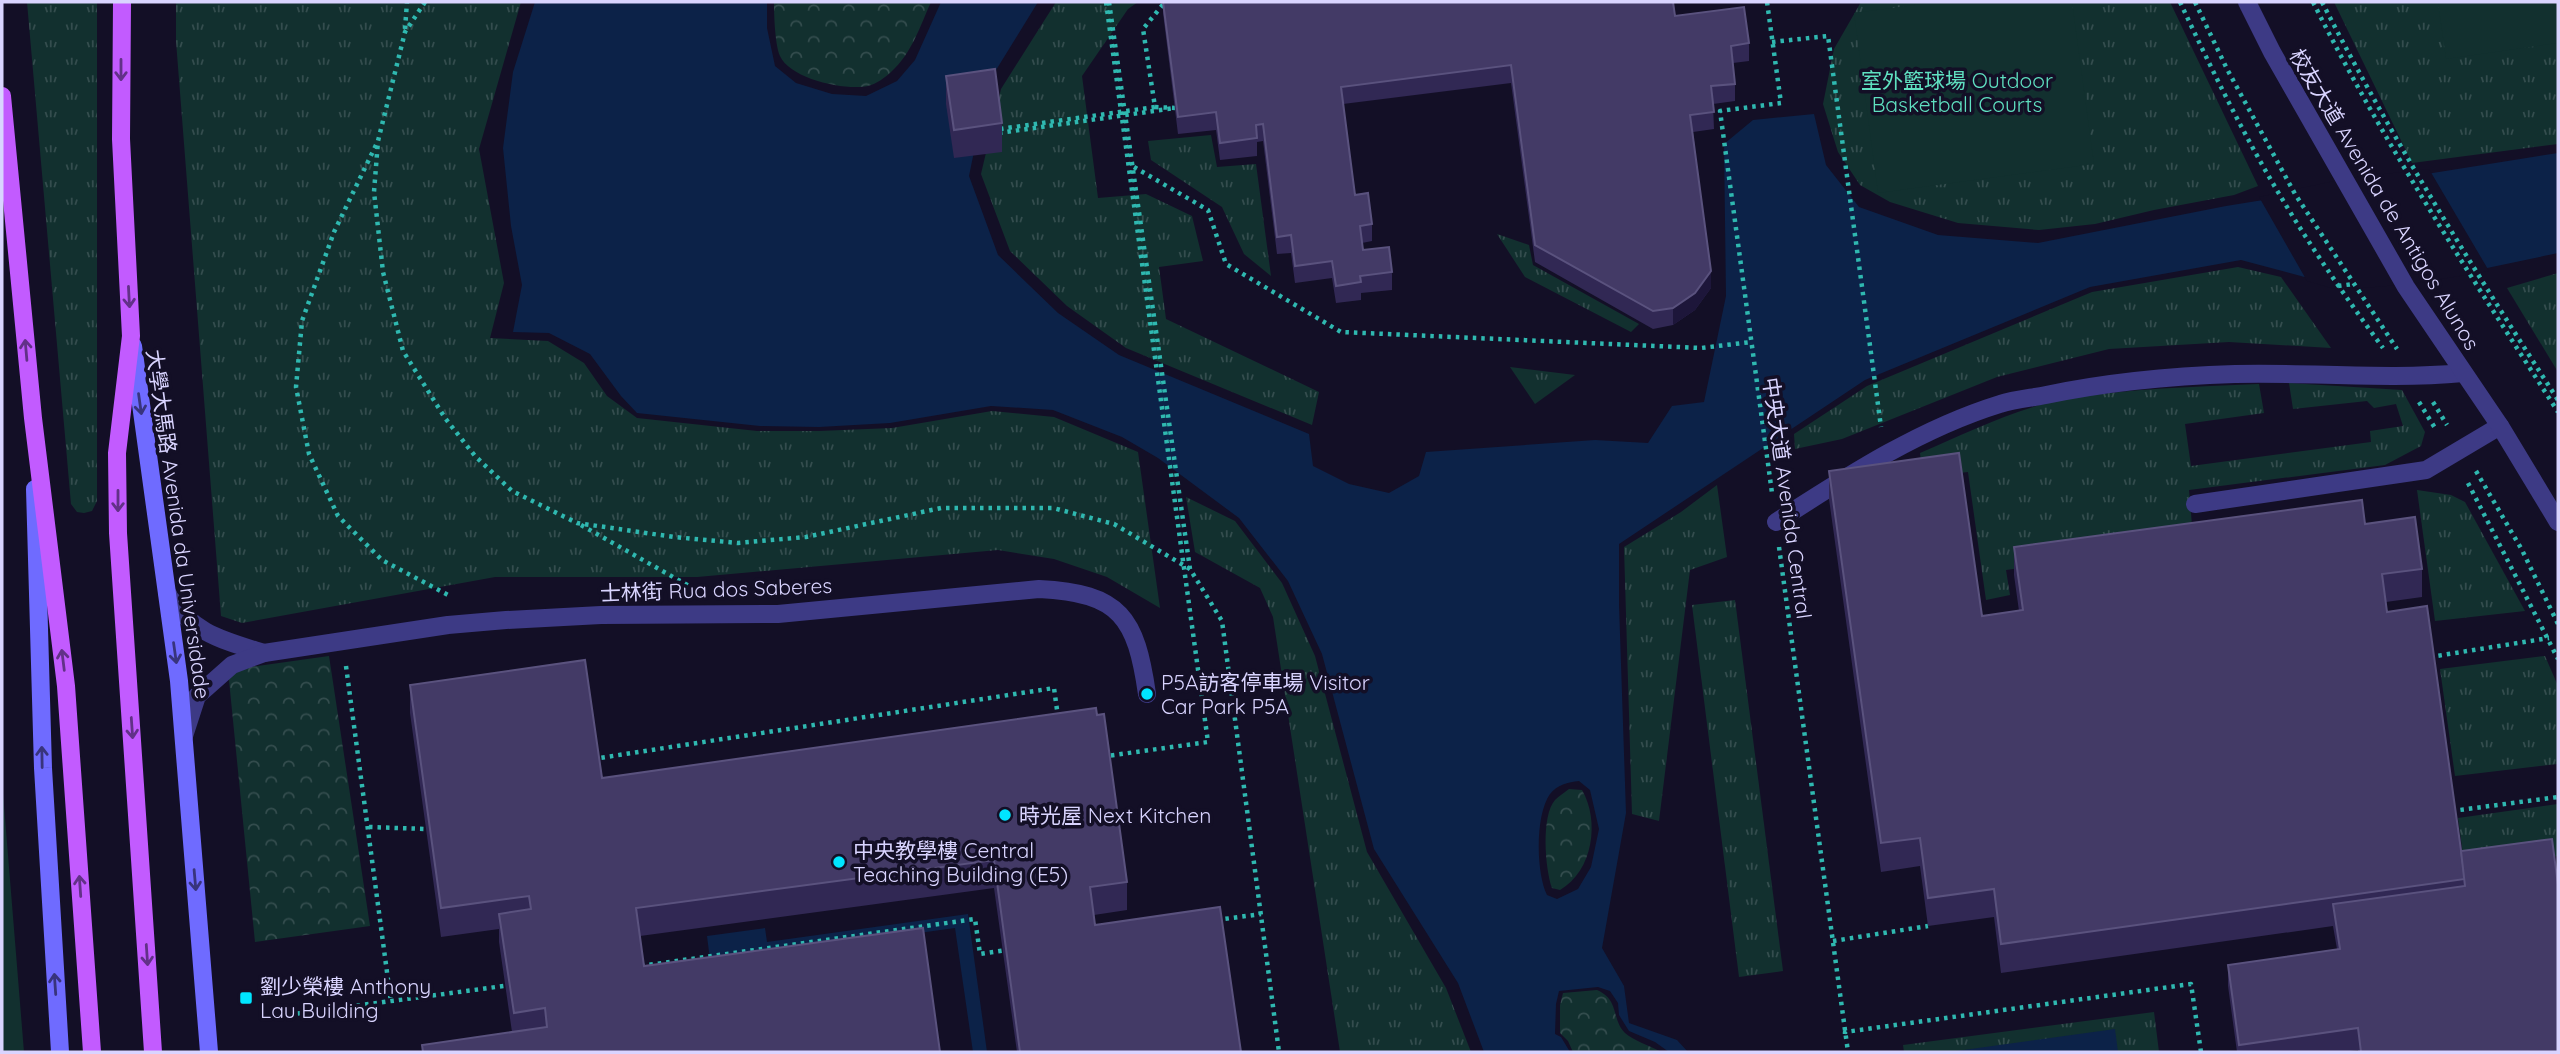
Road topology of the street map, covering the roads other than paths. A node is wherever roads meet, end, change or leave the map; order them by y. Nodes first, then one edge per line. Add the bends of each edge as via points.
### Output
1 (122, 2) edge
2 (2247, 2) edge
3 (2, 96) edge
4 (131, 336) junction
5 (2463, 373) junction
6 (33, 418) junction
7 (2500, 426) junction
8 (2195, 504) dead end
9 (1776, 522) road end
10 (2558, 522) edge
11 (166, 591) junction
12 (264, 653) junction
13 (1147, 694) dead end
14 (183, 740) junction
15 (60, 1052) edge
16 (92, 1052) edge
17 (153, 1052) edge
18 (209, 1052) edge

1 -> 4 main road, 大學大馬路 Avenida da Universidade via 121,139
2 - 5 street, 校友大道 Avenida de Antigos Alunos via 2406,287
6 -> 3 main road
4 -> 11 main road, 大學大馬路 Avenida da Universidade
4 -> 17 main road via 117,453 118,533
5 - 7 street, 校友大道 Avenida de Antigos Alunos
5 - 9 street via 2404,377 2234,374 2099,384 2000,404 1937,429 1854,472
15 -> 6 main road via 43,768
16 -> 6 main road via 66,686
7 - 8 street via 2426,470
7 - 10 street, 校友大道 Avenida de Antigos Alunos
11 - 12 street via 194,625
11 -> 14 main road, 大學大馬路 Avenida da Universidade
12 - 13 street, 士林街 Rua dos Saberes via 506,620 778,614 995,592 1063,590 1102,603 1129,623 1141,656
12 - 14 street, 士林街 Rua dos Saberes via 232,665 197,696
14 -> 18 main road, 大學大馬路 Avenida da Universidade

